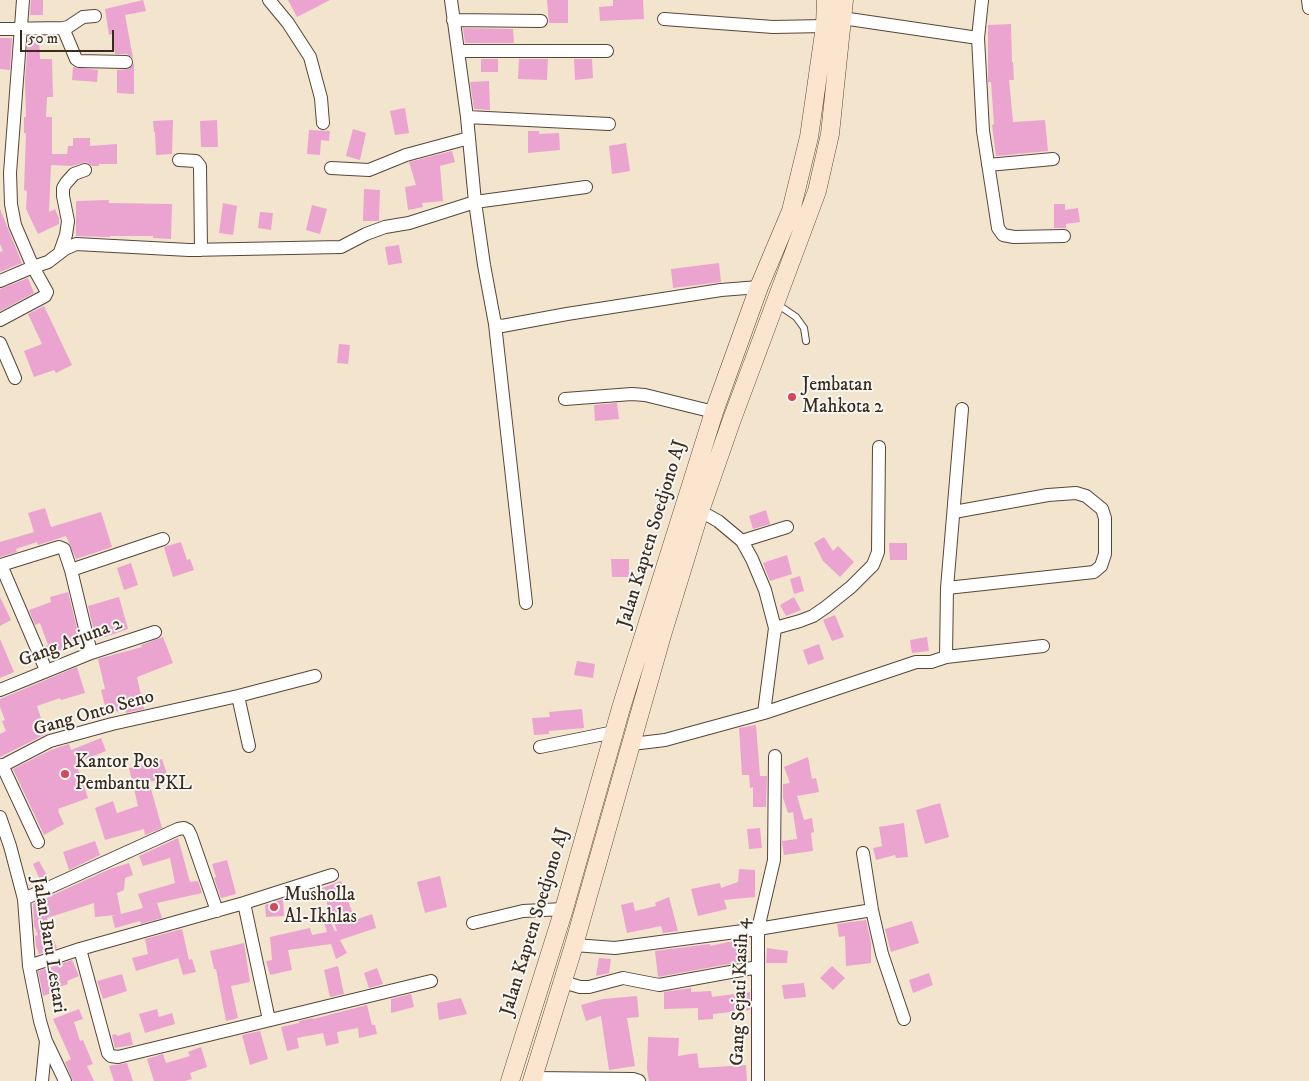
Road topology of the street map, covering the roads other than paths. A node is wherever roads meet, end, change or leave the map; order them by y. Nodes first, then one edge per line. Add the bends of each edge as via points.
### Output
1 (23, 0) edge
2 (269, 0) edge
3 (450, 0) edge
4 (826, 0) edge
5 (844, 0) edge
6 (982, 0) edge
7 (1308, 0) edge
8 (1309, 8) edge
9 (95, 16) dead end
10 (842, 18) junction
11 (664, 19) dead end
12 (453, 20) junction
13 (541, 21) dead end
14 (825, 26) junction
15 (62, 28) junction
16 (0, 29) edge
17 (21, 29) junction
18 (978, 38) junction
19 (458, 51) junction
20 (607, 51) dead end
21 (126, 62) dead end
22 (467, 117) junction
23 (323, 123) dead end
24 (609, 124) dead end
25 (469, 138) junction
26 (1053, 159) dead end
27 (179, 160) dead end
28 (988, 165) junction
29 (331, 168) dead end
30 (85, 170) dead end
31 (586, 187) dead end
32 (475, 202) junction
33 (1064, 236) dead end
34 (202, 250) junction
35 (60, 252) junction
36 (33, 266) junction
37 (0, 281) edge
38 (760, 287) junction
39 (776, 303) junction
40 (0, 320) edge
41 (495, 324) junction
42 (806, 340) dead end
43 (0, 343) edge
44 (15, 378) dead end
45 (565, 399) dead end
46 (962, 409) dead end
47 (714, 412) junction
48 (879, 446) dead end
49 (700, 512) junction
50 (954, 512) junction
51 (787, 527) dead end
52 (163, 539) dead end
53 (742, 541) junction
54 (0, 565) edge
55 (71, 570) junction
56 (947, 588) junction
57 (526, 603) dead end
58 (775, 628) junction
59 (155, 632) dead end
60 (1043, 646) dead end
61 (91, 653) junction
62 (946, 657) junction
63 (46, 670) junction
64 (315, 676) dead end
65 (0, 690) edge
66 (238, 696) junction
67 (621, 708) junction
68 (641, 713) junction
69 (764, 713) junction
70 (614, 732) junction
71 (632, 744) junction
72 (249, 746) dead end
73 (540, 747) dead end
74 (775, 756) dead end
75 (1, 766) edge
76 (0, 817) edge
77 (38, 842) dead end
78 (863, 853) dead end
79 (332, 875) dead end
80 (24, 899) junction
81 (244, 903) junction
82 (564, 909) junction
83 (217, 910) junction
84 (872, 910) junction
85 (473, 923) dead end
86 (758, 929) junction
87 (574, 945) junction
88 (80, 949) junction
89 (29, 966) junction
90 (758, 967) junction
91 (431, 982) dead end
92 (563, 982) junction
93 (904, 1019) dead end
94 (269, 1020) junction
95 (46, 1041) junction
96 (533, 1079) edge
97 (42, 1081) edge
98 (65, 1081) edge
99 (510, 1081) edge
100 (638, 1081) edge
101 (758, 1081) edge

1 - 17 street
2 - 23 street via 310,57
3 - 12 street
4 - 14 main road, Jalan Kapten Soedjono AJ
5 - 10 main road, Jalan Kapten Soedjono AJ
6 - 18 street
7 - 8 street
9 - 15 street via 83,17
10 - 18 street
10 - 39 main road, Jalan Kapten Soedjono AJ via 830,134 823,165
11 - 14 street via 773,27
12 - 13 street
12 - 19 street
14 - 38 main road, Jalan Kapten Soedjono AJ via 802,172 791,211
15 - 17 street
15 - 21 street via 79,61
16 - 17 street
17 - 36 street via 10,173 11,204 15,225
18 - 28 street
19 - 20 street
19 - 22 street
22 - 24 street
22 - 25 street
25 - 29 street via 406,155 368,170
25 - 32 street
26 - 28 street
27 - 34 street via 196,161 200,166
28 - 33 street via 1000,232 1014,237
30 - 35 street via 74,174 63,188 68,221
31 - 32 street
32 - 34 street via 385,227 341,247
32 - 41 street
34 - 35 street via 76,244
35 - 36 street via 53,260
36 - 37 street
36 - 40 street via 47,291 46,295
38 - 41 street via 721,290 502,326
38 - 47 main road, Jalan Kapten Soedjono AJ
39 - 42 lane via 796,317 804,328
39 - 49 main road, Jalan Kapten Soedjono AJ
41 - 57 street
43 - 44 street
45 - 47 street via 646,395
46 - 50 street
47 - 67 main road, Jalan Kapten Soedjono AJ
48 - 58 street via 878,552 873,565 826,607 807,618
49 - 53 street via 718,521
49 - 68 main road, Jalan Kapten Soedjono AJ
50 - 56 street
50 - 56 street via 1076,493 1086,496 1102,509 1105,554 1101,566 1094,572
51 - 53 street
52 - 55 street
53 - 58 street via 765,590
54 - 55 street via 59,547 64,549
54 - 63 street
55 - 61 street
56 - 62 street
58 - 69 street
59 - 61 street, Gang Arjuna 2
60 - 62 street
61 - 63 street, Gang Arjuna 2
62 - 69 street via 893,669
63 - 65 street, Gang Arjuna 2
64 - 66 street, Gang Onto Seno
66 - 72 street
66 - 75 street, Gang Onto Seno via 112,724 50,742
67 - 68 main road
67 - 70 main road, Jalan Kapten Soedjono AJ
68 - 71 main road, Jalan Kapten Soedjono AJ
69 - 71 street via 665,740
70 - 73 street
70 - 82 main road, Jalan Kapten Soedjono AJ
71 - 87 main road, Jalan Kapten Soedjono AJ
74 - 86 street, Gang Sejati Kasih 4 via 774,860
75 - 77 street
76 - 80 street, Jalan Baru Lestari
78 - 84 street
79 - 81 street
80 - 83 street via 184,828 191,836
80 - 89 street, Jalan Baru Lestari
81 - 83 street
81 - 94 street
82 - 85 street via 524,911
82 - 99 main road, Jalan Kapten Soedjono AJ
83 - 88 street
84 - 86 street
84 - 93 street via 882,954
86 - 87 street via 615,948
86 - 90 street, Gang Sejati Kasih 4
87 - 92 main road, Jalan Kapten Soedjono AJ
88 - 89 street
88 - 94 street via 111,1056 118,1057
89 - 95 street, Jalan Baru Lestari
90 - 92 street via 659,985 623,978 589,987
90 - 101 street, Gang Sejati Kasih 4
91 - 94 street
92 - 96 main road, Jalan Kapten Soedjono AJ
95 - 97 street, Jalan Baru Lestari
95 - 98 street
96 - 100 street

